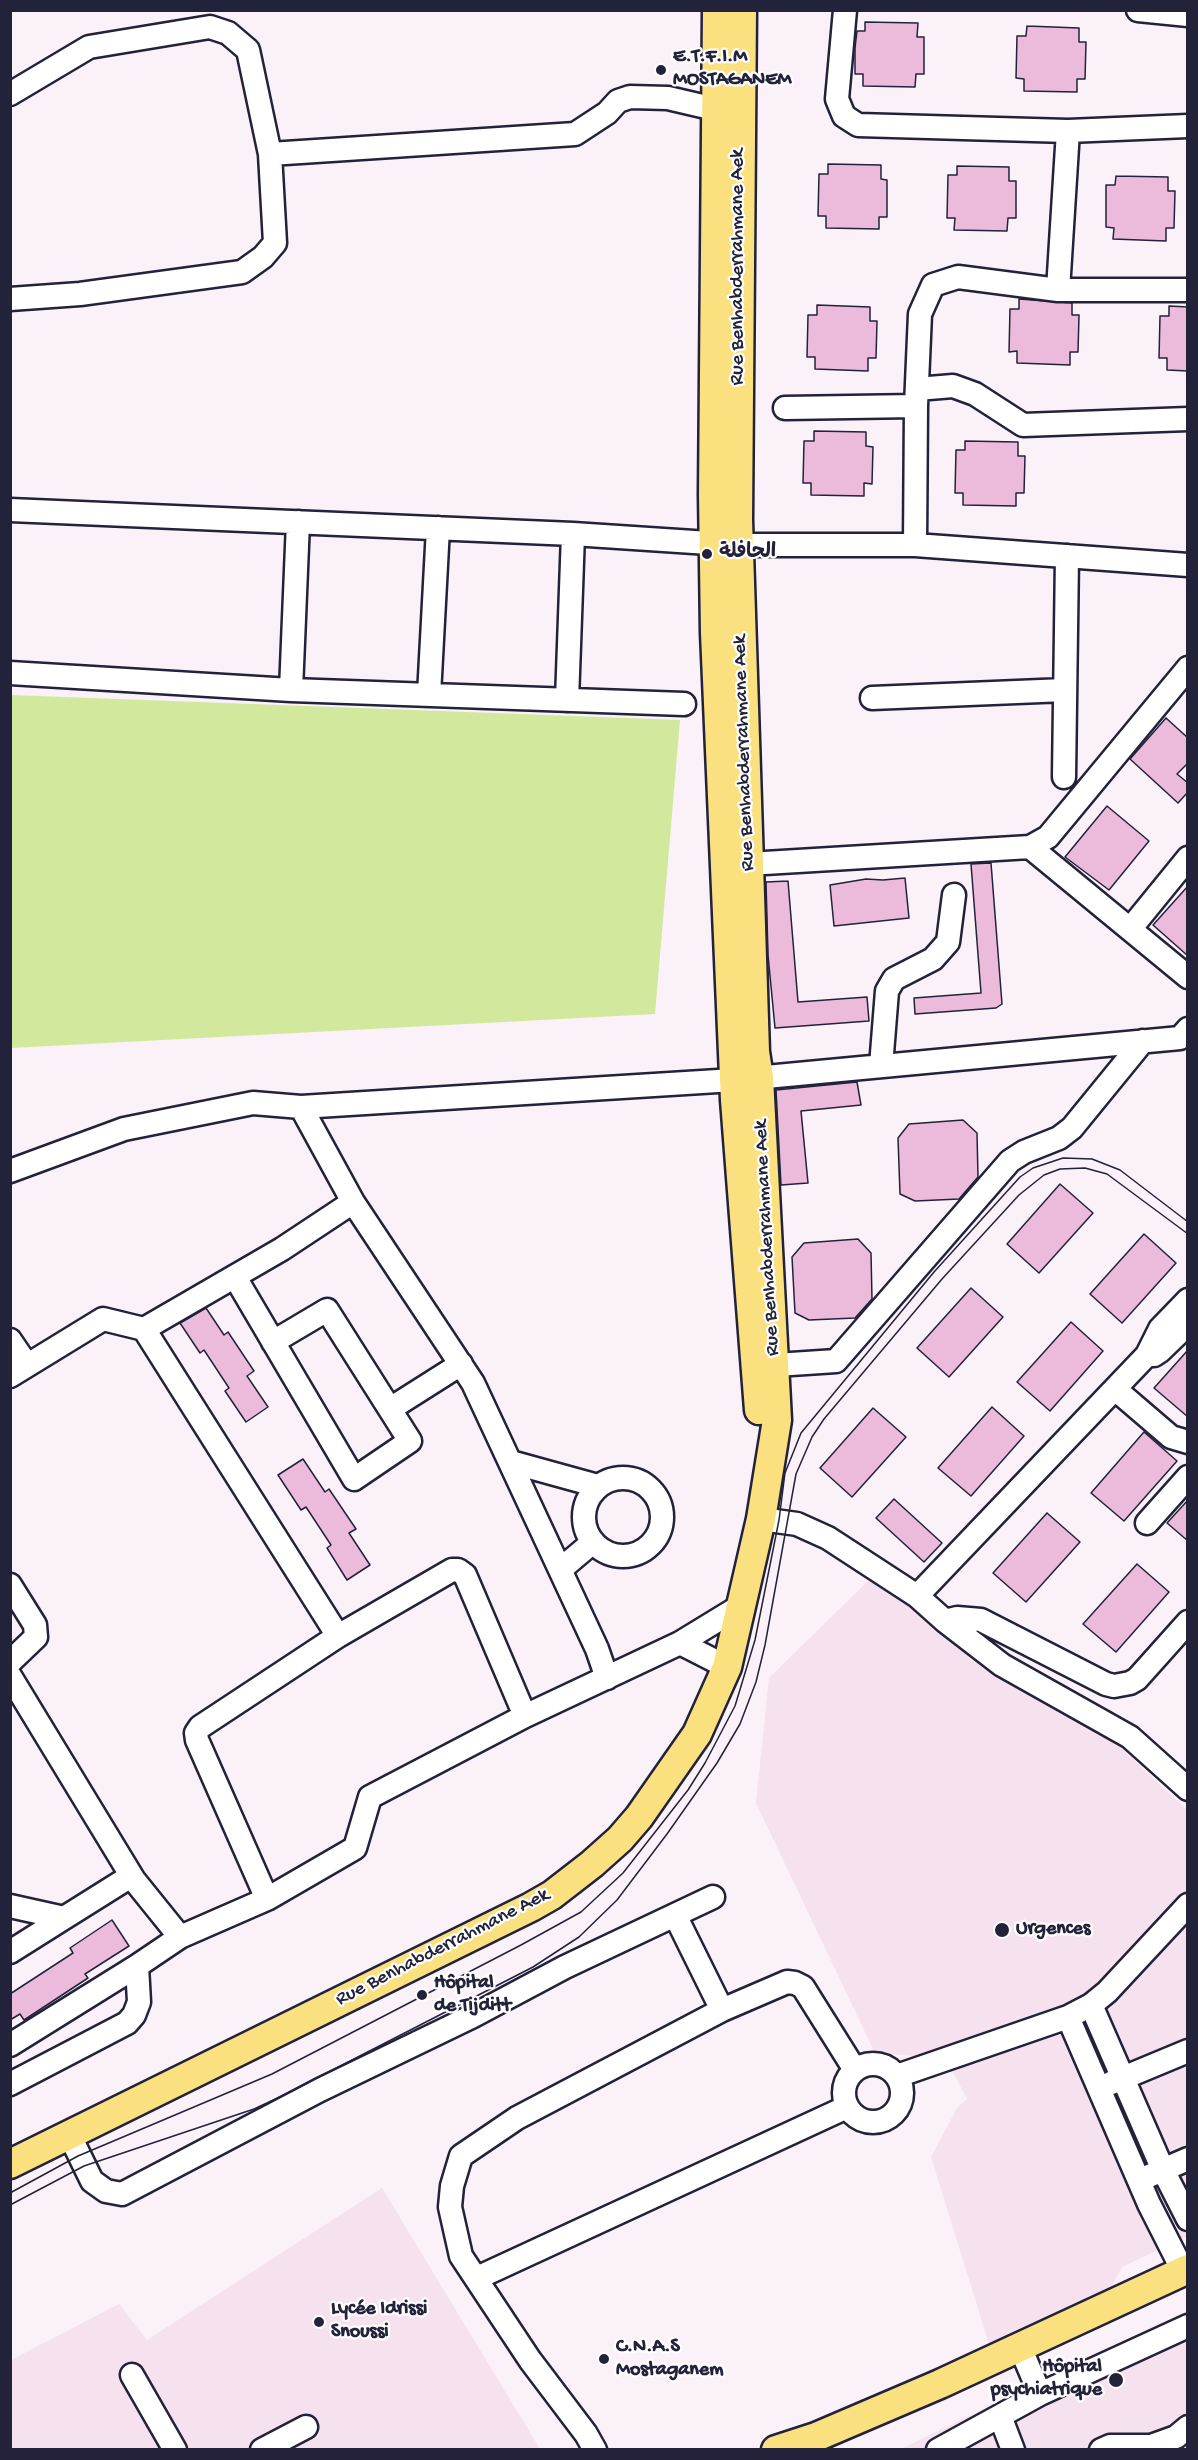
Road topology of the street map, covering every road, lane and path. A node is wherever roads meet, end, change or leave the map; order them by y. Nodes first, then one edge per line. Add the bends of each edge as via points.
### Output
1 (717, 10) edge
2 (742, 10) edge
3 (845, 10) edge
4 (1138, 10) edge
5 (1188, 15) edge
6 (10, 94) edge
7 (715, 109) junction
8 (1188, 126) edge
9 (1068, 131) junction
10 (270, 154) junction
11 (1058, 290) junction
12 (1188, 290) edge
13 (10, 299) edge
14 (916, 398) junction
15 (785, 408) dead end
16 (1188, 419) edge
17 (10, 510) edge
18 (298, 522) junction
19 (438, 528) junction
20 (573, 534) junction
21 (727, 544) junction
22 (915, 545) junction
23 (1068, 556) junction
24 (1188, 565) edge
25 (1188, 668) edge
26 (10, 673) edge
27 (291, 690) junction
28 (1065, 690) junction
29 (429, 695) junction
30 (872, 698) dead end
31 (567, 700) junction
32 (684, 704) dead end
33 (1064, 777) dead end
34 (1030, 848) junction
35 (1188, 858) edge
36 (748, 864) junction
37 (954, 895) dead end
38 (1131, 928) junction
39 (1188, 976) edge
40 (1188, 1029) edge
41 (1143, 1041) junction
42 (881, 1066) junction
43 (747, 1079) junction
44 (302, 1107) junction
45 (10, 1171) edge
46 (353, 1202) junction
47 (235, 1277) junction
48 (1188, 1300) edge
49 (1188, 1324) edge
50 (144, 1329) junction
51 (10, 1340) edge
52 (273, 1342) junction
53 (1147, 1355) junction
54 (461, 1364) junction
55 (776, 1365) junction
56 (19, 1370) edge
57 (1115, 1389) junction
58 (390, 1409) junction
59 (1188, 1442) edge
60 (511, 1462) junction
61 (1188, 1477) edge
62 (598, 1486) junction
63 (763, 1506) junction
64 (1147, 1523) dead end
65 (593, 1542) junction
66 (561, 1569) junction
67 (10, 1585) edge
68 (917, 1596) junction
69 (739, 1607) junction
70 (945, 1621) junction
71 (1188, 1622) edge
72 (338, 1636) junction
73 (680, 1643) junction
74 (10, 1662) edge
75 (727, 1666) junction
76 (10, 1676) edge
77 (607, 1678) junction
78 (525, 1716) junction
79 (1188, 1789) edge
80 (131, 1876) junction
81 (713, 1897) dead end
82 (267, 1899) junction
83 (1188, 1905) edge
84 (10, 1906) edge
85 (675, 1915) junction
86 (64, 1918) junction
87 (180, 1937) junction
88 (10, 1952) edge
89 (137, 1966) junction
90 (1091, 2005) junction
91 (722, 2010) junction
92 (1068, 2017) junction
93 (10, 2045) edge
94 (1188, 2051) edge
95 (855, 2070) junction
96 (897, 2076) junction
97 (1123, 2078) junction
98 (10, 2084) edge
99 (1098, 2088) junction
100 (847, 2107) junction
101 (69, 2133) junction
102 (1188, 2159) edge
103 (10, 2164) edge
104 (1163, 2170) junction
105 (1139, 2180) junction
106 (1188, 2218) edge
107 (1185, 2270) edge
108 (477, 2278) junction
109 (1188, 2326) edge
110 (1020, 2347) junction
111 (132, 2375) dead end
112 (1040, 2394) junction
113 (1000, 2416) junction
114 (306, 2427) dead end
115 (1188, 2427) edge
116 (175, 2450) edge
117 (262, 2450) edge
118 (595, 2450) edge
119 (776, 2450) edge
120 (938, 2450) edge
121 (1013, 2450) edge
122 (1101, 2450) edge

1 - 7 main road, Rue Benhabderrahmane Aek
2 - 21 main road, Rue Benhabderrahmane Aek via 738,321
3 - 9 street via 837,99 844,116 858,125
4 - 5 street
6 - 10 street via 89,47 210,27 228,33 248,50
7 - 10 street via 668,98 630,97 618,101 608,113 575,134
7 - 21 main road, Rue Benhabderrahmane Aek
8 - 9 street
9 - 11 street
10 - 13 street via 274,243 264,257 242,272 80,294
11 - 12 street
11 - 14 street via 958,277 933,285 920,314
14 - 15 street
14 - 16 street via 953,386 975,394 1023,425
14 - 22 street
17 - 18 street
18 - 19 street
18 - 27 street
19 - 20 street
19 - 29 street
20 - 21 street
20 - 31 street
21 - 22 street
21 - 36 main road, Rue Benhabderrahmane Aek
21 - 43 main road, Rue Benhabderrahmane Aek via 715,633
22 - 23 street
23 - 24 street
23 - 28 street
25 - 34 street via 1048,837
26 - 27 street
27 - 29 street
28 - 30 street
28 - 33 street
29 - 31 street
31 - 32 street
34 - 36 street
34 - 38 street
35 - 38 street
36 - 43 main road, Rue Benhabderrahmane Aek via 755,1052
37 - 42 street via 948,942 933,959 894,979 886,991
38 - 39 street
40 - 41 street via 1180,1038
41 - 42 street
41 - 55 street via 1072,1128 1010,1161 836,1361
42 - 43 street
43 - 44 street
43 - 55 main road, Rue Benhabderrahmane Aek
43 - 63 main road, Rue Benhabderrahmane Aek
44 - 45 street via 253,1103 124,1129
44 - 46 street
46 - 47 street
46 - 54 street
47 - 50 street
47 - 52 street
48 - 53 street via 1160,1329
49 - 53 street via 1160,1351
50 - 56 street via 103,1319
50 - 72 street
51 - 56 street
52 - 58 street via 327,1310
52 - 58 street via 354,1479 410,1441
53 - 57 street
54 - 58 street
54 - 60 street
55 - 63 main road, Rue Benhabderrahmane Aek via 777,1420
57 - 59 street via 1171,1437
57 - 68 street
60 - 62 street
60 - 66 street
61 - 64 street
62 - 65 street via 584,1513 586,1532
62 - 65 street via 610,1479 638,1480 658,1497 663,1510 662,1524 654,1542 639,1553 614,1555
63 - 68 street via 828,1538
63 - 69 main road, Rue Benhabderrahmane Aek
65 - 66 street
66 - 77 street
67 - 74 street via 35,1625 36,1637
68 - 70 street
69 - 73 street
69 - 75 main road, Rue Benhabderrahmane Aek
70 - 71 street via 981,1620 1114,1686 1137,1679
70 - 79 street via 1002,1665 1130,1737
72 - 78 street via 458,1570 465,1575
72 - 82 street via 196,1732 196,1740
73 - 75 street
73 - 77 street
75 - 101 main road, Rue Benhabderrahmane Aek via 697,1734 639,1817 599,1858 552,1895
76 - 80 street
77 - 78 street
78 - 82 street via 370,1797 355,1848
80 - 86 street
80 - 87 street
81 - 85 street
82 - 87 street
83 - 90 street
84 - 86 street
85 - 91 street
85 - 101 street via 565,1967 122,2194 106,2191 92,2181
86 - 88 street
87 - 89 street
89 - 93 street
89 - 98 street via 139,2002 128,2023
90 - 92 street
90 - 97 street
91 - 95 street via 787,1982 795,1983 803,1988
91 - 108 street via 517,2118 461,2156 450,2207 461,2256
92 - 96 street
92 - 99 street
94 - 97 street
95 - 96 street via 873,2064
95 - 100 street via 845,2087
96 - 100 street via 901,2104 889,2118 870,2123 853,2115
97 - 99 street
97 - 104 street
99 - 105 street
100 - 108 street
101 - 103 main road, Rue Benhabderrahmane Aek
102 - 104 street
104 - 105 street
104 - 106 street
105 - 107 street
107 - 110 main road
108 - 118 street
109 - 112 street
110 - 112 street
110 - 119 main road via 816,2437
111 - 116 street
112 - 113 street
113 - 120 street
113 - 121 street
114 - 117 street
115 - 122 street via 1176,2437 1151,2446 1110,2446

